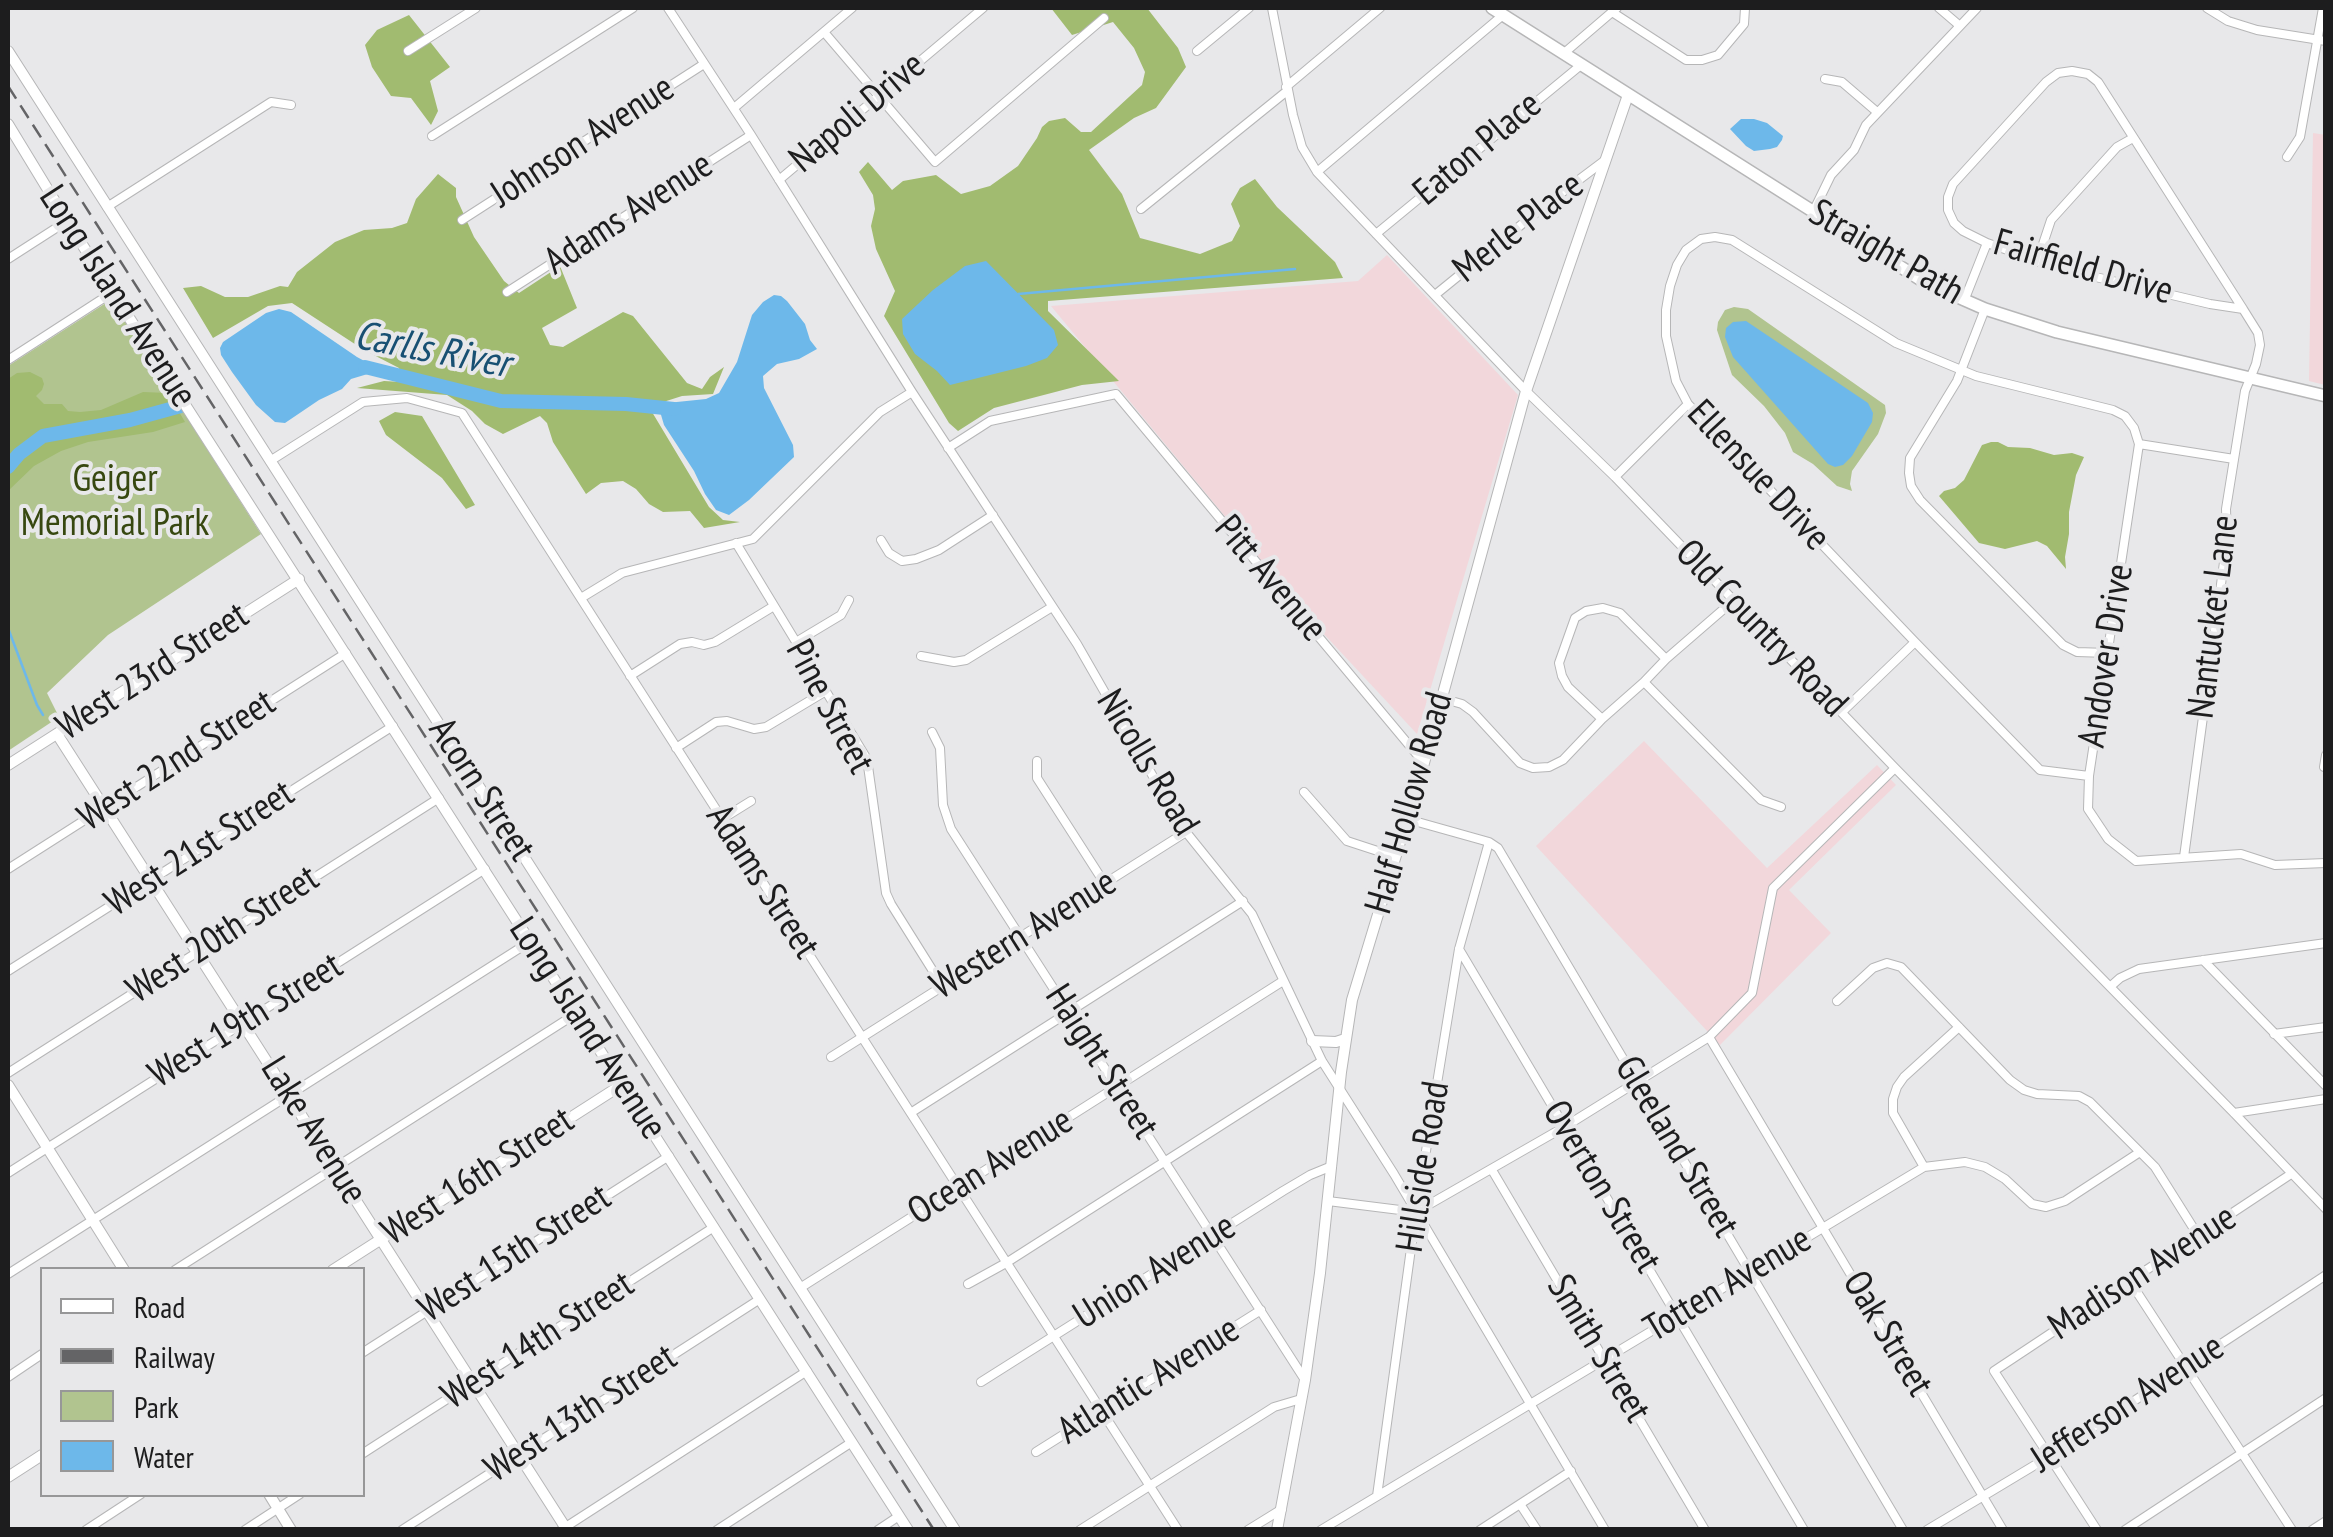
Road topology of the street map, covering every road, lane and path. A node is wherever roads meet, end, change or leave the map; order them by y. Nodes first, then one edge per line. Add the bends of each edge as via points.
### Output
1 (476, 8) edge
2 (632, 8) edge
3 (668, 8) edge
4 (852, 8) edge
5 (983, 8) edge
6 (1249, 8) edge
7 (1272, 8) edge
8 (1380, 8) edge
9 (1746, 8) edge
10 (1939, 8) edge
11 (1977, 8) edge
12 (2207, 8) edge
13 (2323, 8) edge
14 (1615, 10) edge
15 (1497, 11) edge
16 (1104, 18) dead end
17 (1960, 26) junction
18 (824, 32) junction
19 (2322, 40) edge
20 (8, 51) edge
21 (408, 51) dead end
22 (1196, 52) dead end
23 (1563, 54) junction
24 (704, 64) junction
25 (1580, 65) junction
26 (1825, 79) dead end
27 (1286, 89) junction
28 (1628, 95) junction
29 (879, 97) junction
30 (291, 105) dead end
31 (734, 108) junction
32 (1877, 112) junction
33 (8, 124) edge
34 (751, 135) junction
35 (432, 136) dead end
36 (2133, 138) junction
37 (2287, 157) dead end
38 (1604, 162) junction
39 (1317, 172) junction
40 (779, 180) junction
41 (107, 207) junction
42 (1141, 209) dead end
43 (1814, 212) junction
44 (462, 220) dead end
45 (67, 221) junction
46 (1376, 234) junction
47 (1987, 243) junction
48 (8, 258) edge
49 (2037, 262) junction
50 (113, 292) junction
51 (508, 292) dead end
52 (1435, 295) junction
53 (1964, 300) junction
54 (2243, 309) junction
55 (1985, 310) junction
56 (8, 360) edge
57 (1960, 371) junction
58 (2250, 378) junction
59 (1526, 390) junction
60 (912, 392) junction
61 (2326, 396) edge
62 (1688, 404) junction
63 (2139, 444) junction
64 (948, 448) junction
65 (2234, 459) junction
66 (270, 461) junction
67 (1615, 477) junction
68 (992, 515) junction
69 (880, 540) dead end
70 (736, 544) junction
71 (299, 579) junction
72 (581, 598) junction
73 (849, 600) dead end
74 (1733, 600) junction
75 (774, 606) junction
76 (1052, 608) junction
77 (796, 642) junction
78 (1914, 642) junction
79 (346, 653) junction
80 (2108, 653) junction
81 (921, 656) dead end
82 (1666, 658) junction
83 (630, 676) junction
84 (1644, 682) junction
85 (826, 691) junction
86 (1441, 698) junction
87 (1842, 712) junction
88 (1602, 719) junction
89 (393, 726) junction
90 (932, 732) dead end
91 (57, 734) junction
92 (676, 748) junction
93 (2326, 755) edge
94 (1037, 761) dead end
95 (1424, 763) junction
96 (8, 765) edge
97 (2324, 766) edge
98 (1895, 768) junction
99 (2089, 776) junction
100 (1304, 792) dead end
101 (439, 798) junction
102 (751, 801) dead end
103 (105, 807) junction
104 (1781, 807) dead end
105 (722, 819) junction
106 (1406, 820) junction
107 (1186, 832) junction
108 (1489, 842) junction
109 (2184, 857) junction
110 (1396, 858) junction
111 (2326, 863) edge
112 (8, 869) edge
113 (485, 869) junction
114 (152, 880) junction
115 (1105, 884) junction
116 (1243, 901) junction
117 (1021, 936) junction
118 (531, 941) junction
119 (2326, 943) edge
120 (1459, 949) junction
121 (197, 951) junction
122 (2203, 960) junction
123 (8, 971) edge
124 (1283, 980) junction
125 (2110, 986) junction
126 (943, 987) junction
127 (1836, 1002) dead end
128 (577, 1012) junction
129 (1069, 1013) junction
130 (244, 1023) junction
131 (1959, 1027) junction
132 (2326, 1028) edge
133 (2274, 1034) junction
134 (862, 1037) junction
135 (1709, 1037) junction
136 (1345, 1039) junction
137 (1312, 1041) junction
138 (831, 1057) dead end
139 (1322, 1060) junction
140 (8, 1073) edge
141 (1637, 1082) junction
142 (623, 1084) junction
143 (8, 1085) edge
144 (2326, 1086) edge
145 (1117, 1087) junction
146 (1340, 1090) junction
147 (290, 1094) junction
148 (2326, 1099) edge
149 (912, 1112) junction
150 (2234, 1113) junction
151 (1566, 1126) junction
152 (48, 1148) junction
153 (2140, 1152) junction
154 (669, 1156) junction
155 (1164, 1161) junction
156 (1332, 1166) junction
157 (335, 1167) junction
158 (1924, 1167) junction
159 (1492, 1170) junction
160 (8, 1174) edge
161 (2292, 1174) junction
162 (959, 1186) junction
163 (1328, 1200) junction
164 (2326, 1209) edge
165 (1416, 1212) junction
166 (92, 1220) junction
167 (714, 1227) junction
168 (1824, 1228) junction
169 (1213, 1236) junction
170 (2200, 1237) junction
171 (381, 1239) junction
172 (1006, 1262) junction
173 (122, 1267) edge
174 (180, 1267) edge
175 (338, 1267) edge
176 (1750, 1272) junction
177 (8, 1274) edge
178 (2326, 1275) edge
179 (2131, 1282) junction
180 (968, 1284) dead end
181 (800, 1288) junction
182 (760, 1299) junction
183 (1261, 1310) junction
184 (426, 1311) junction
185 (1678, 1316) junction
186 (1054, 1336) junction
187 (365, 1352) edge
188 (40, 1355) edge
189 (1604, 1360) junction
190 (2187, 1367) junction
191 (807, 1372) junction
192 (8, 1377) edge
193 (1305, 1380) junction
194 (980, 1382) dead end
195 (474, 1383) junction
196 (2326, 1398) edge
197 (1301, 1399) junction
198 (1532, 1404) junction
199 (1103, 1411) junction
200 (852, 1442) junction
201 (365, 1452) edge
202 (1036, 1452) dead end
203 (2242, 1453) junction
204 (519, 1454) junction
205 (40, 1456) edge
206 (2050, 1456) junction
207 (1571, 1471) junction
208 (8, 1477) edge
209 (1150, 1486) junction
210 (1377, 1496) junction
211 (1983, 1496) junction
212 (136, 1497) edge
213 (271, 1497) edge
214 (295, 1497) edge
215 (1520, 1504) junction
216 (278, 1508) junction
217 (1282, 1509) junction
218 (899, 1516) junction
219 (2326, 1521) edge
220 (564, 1529) edge
221 (86, 1530) edge
222 (245, 1530) edge
223 (291, 1530) edge
224 (402, 1530) edge
225 (716, 1530) edge
226 (878, 1530) edge
227 (908, 1530) edge
228 (954, 1530) edge
229 (1080, 1530) edge
230 (1178, 1530) edge
231 (1248, 1530) edge
232 (1277, 1530) edge
233 (1322, 1530) edge
234 (1480, 1530) edge
235 (1536, 1530) edge
236 (1604, 1530) edge
237 (1705, 1530) edge
238 (1804, 1530) edge
239 (1904, 1530) edge
240 (1927, 1530) edge
241 (2003, 1530) edge
242 (2097, 1530) edge
243 (2125, 1530) edge
244 (2292, 1530) edge
245 (2312, 1530) edge

1 - 21 street
2 - 35 street
3 - 24 street, Nicolls Road
4 - 18 street
5 - 29 street, Napoli Drive
6 - 22 street
7 - 27 street, Old Country Road
8 - 27 street
9 - 14 street via 1744,24 1730,42 1702,60 1686,60
10 - 17 street
11 - 17 street
12 - 19 street via 2257,30
13 - 19 street
14 - 23 street
15 - 23 main road, Straight Path
15 - 39 street
16 - 29 street via 934,162
17 - 32 street
18 - 29 street
18 - 31 street
19 - 37 street via 2300,137
20 - 41 street, Acorn Street
23 - 25 main road, Straight Path
24 - 31 street, Nicolls Road
24 - 44 street, Johnson Avenue
25 - 28 main road, Straight Path
25 - 46 street, Eaton Place
26 - 32 street via 1842,82
27 - 39 street, Old Country Road via 1302,147
27 - 42 street
28 - 38 street, Half Hollow Road
28 - 43 main road, Straight Path
29 - 40 street, Napoli Drive
30 - 41 street via 271,102
31 - 34 street, Nicolls Road
32 - 43 street via 1831,174
33 - 45 street, Long Island Avenue
34 - 40 street, Nicolls Road
34 - 51 street, Adams Avenue
36 - 47 street, Fairfield Drive via 2098,82 2088,74 2058,73 1953,184 1948,210 1954,223
36 - 49 street via 2051,220
36 - 54 street, Fairfield Drive
38 - 52 street, Merle Place
38 - 59 street, Half Hollow Road
39 - 46 street, Old Country Road
40 - 60 street, Nicolls Road
41 - 66 street, Acorn Street
43 - 53 main road, Straight Path via 1926,284
45 - 48 street
45 - 50 street, Long Island Avenue
46 - 52 street, Old Country Road
47 - 49 street, Fairfield Drive
47 - 53 street
49 - 54 street, Fairfield Drive
50 - 56 street
50 - 71 street, Long Island Avenue
52 - 59 street, Old Country Road
53 - 55 main road, Straight Path
54 - 58 street, Fairfield Drive via 2260,345
55 - 57 street
55 - 58 main road, Straight Path
57 - 62 street, Ellensue Drive via 1896,343 1748,248 1715,237 1686,250 1666,310 1669,357
57 - 63 street via 2114,410 2126,416
57 - 80 street via 1910,458 1911,486 2063,646
58 - 61 main road, Straight Path
58 - 65 street, Nantucket Lane
59 - 67 street, Old Country Road
59 - 86 street, Half Hollow Road
60 - 64 street, Nicolls Road
60 - 70 street via 880,412 753,539
62 - 67 street
62 - 78 street, Ellensue Drive
63 - 65 street
63 - 80 street, Andover Drive
64 - 68 street, Nicolls Road
64 - 95 street, Pitt Avenue via 990,422 1116,394
65 - 109 street, Nantucket Lane
66 - 72 street, Adams Street via 363,402 407,398 462,413
66 - 181 street, Acorn Street
67 - 74 street, Old Country Road
68 - 69 street via 916,559 902,561
68 - 76 street, Nicolls Road
70 - 72 street via 622,572
70 - 75 street, Pine Street
71 - 79 street, Long Island Avenue
71 - 91 street, West 23rd Street
72 - 83 street, Adams Street
73 - 77 street via 841,616
74 - 82 street
74 - 87 street, Old Country Road
75 - 77 street, Pine Street
75 - 83 street via 715,642 680,644
76 - 81 street via 966,660
76 - 107 street, Nicolls Road
77 - 85 street, Pine Street
78 - 87 street
78 - 99 street, Ellensue Drive via 2040,770
79 - 89 street, Long Island Avenue
79 - 103 street, West 22nd Street
80 - 99 street, Andover Drive
82 - 84 street
82 - 88 street via 1620,613 1603,608 1575,618 1562,676
83 - 92 street, Adams Street
84 - 88 street
84 - 104 street via 1761,800
85 - 92 street via 766,727 716,722
85 - 126 street, Pine Street via 867,759 886,893
86 - 88 street via 1462,704 1520,764 1532,768 1563,760
86 - 95 street, Half Hollow Road
87 - 98 street, Old Country Road
89 - 101 street, Long Island Avenue
89 - 114 street, West 21st Street
90 - 117 street, Haight Street via 951,830
91 - 96 street, West 23rd Street
91 - 103 street, Lake Avenue
92 - 105 street, Adams Street
93 - 97 street
94 - 115 street via 1038,778
95 - 106 street, Half Hollow Road
98 - 125 street, Old Country Road
98 - 135 street via 1773,888 1752,993
99 - 109 street, Andover Drive via 2088,809 2108,839 2136,861
100 - 110 street via 1347,842
101 - 113 street, Long Island Avenue
101 - 121 street, West 20th Street
102 - 105 street
103 - 112 street, West 22nd Street
103 - 114 street, Lake Avenue
105 - 134 street, Adams Street
106 - 108 street
106 - 110 street, Half Hollow Road
107 - 115 street, Western Avenue
107 - 116 street, Nicolls Road
108 - 120 street, Hillside Road
108 - 141 street, Gleeland Street
109 - 111 street, Andover Drive via 2241,854 2274,865
110 - 136 street, Half Hollow Road
113 - 118 street, Long Island Avenue
113 - 130 street, West 19th Street
114 - 121 street, Lake Avenue
114 - 123 street, West 21st Street
115 - 117 street, Western Avenue
116 - 124 street, Nicolls Road
116 - 129 street
117 - 126 street, Western Avenue
117 - 129 street, Haight Street
118 - 128 street, Long Island Avenue
118 - 147 street
119 - 122 street
120 - 151 street, Overton Street
120 - 165 street, Hillside Road
121 - 130 street, Lake Avenue
121 - 140 street, West 20th Street
122 - 125 street via 2139,970
122 - 133 street
124 - 137 street, Nicolls Road
124 - 145 street, Ocean Avenue
125 - 150 street, Old Country Road
126 - 134 street, Western Avenue
127 - 131 street via 1887,963 1901,967
128 - 142 street, Long Island Avenue
128 - 157 street
129 - 145 street, Haight Street
129 - 149 street
130 - 147 street, Lake Avenue
130 - 152 street, West 19th Street
131 - 153 street via 2024,1090 2079,1096
131 - 158 street via 1904,1077 1893,1099 1893,1113
132 - 133 street
133 - 144 street
134 - 138 street, Western Avenue
134 - 149 street, Adams Street
135 - 141 street
135 - 168 street, Oak Street
136 - 137 street
136 - 146 street, Half Hollow Road
137 - 139 street, Nicolls Road
139 - 146 street, Nicolls Road
139 - 155 street
141 - 151 street
141 - 176 street, Gleeland Street
142 - 154 street, Long Island Avenue
142 - 171 street, West 16th Street
143 - 152 street
145 - 155 street, Haight Street
145 - 162 street, Ocean Avenue
146 - 156 street, Half Hollow Road
146 - 165 street, Nicolls Road
147 - 157 street, Lake Avenue
147 - 166 street
148 - 150 street
149 - 162 street, Adams Street
150 - 161 street, Old Country Road
151 - 159 street
151 - 185 street, Overton Street
152 - 160 street, West 19th Street
152 - 166 street
153 - 158 street, Totten Avenue via 2046,1207 2032,1204 1985,1166
153 - 170 street
154 - 167 street, Long Island Avenue
154 - 184 street, West 15th Street
155 - 169 street, Haight Street
155 - 172 street
156 - 163 street, Half Hollow Road
156 - 169 street, Union Avenue
157 - 171 street, Lake Avenue
157 - 174 street
158 - 168 street, Totten Avenue
159 - 165 street
159 - 189 street, Smith Street
161 - 164 street, Old Country Road
161 - 170 street, Madison Avenue
162 - 172 street, Adams Street
162 - 181 street, Ocean Avenue
163 - 165 street
163 - 193 street, Half Hollow Road
165 - 198 street, Nicolls Road
165 - 210 street, Hillside Road
166 - 173 street
166 - 177 street
167 - 182 street, Long Island Avenue
167 - 195 street, West 14th Street
168 - 176 street, Totten Avenue
168 - 211 street, Oak Street
169 - 183 street, Haight Street
169 - 186 street, Union Avenue
170 - 179 street, Madison Avenue
171 - 175 street, West 16th Street
171 - 184 street, Lake Avenue
172 - 180 street
172 - 186 street, Adams Street
176 - 185 street, Totten Avenue
176 - 239 street, Gleeland Street
178 - 190 street, Jefferson Avenue
179 - 190 street
179 - 206 street, Madison Avenue via 1994,1371
181 - 228 street, Acorn Street
182 - 191 street, Long Island Avenue
182 - 204 street, West 13th Street
183 - 193 street, Haight Street
183 - 199 street, Atlantic Avenue
184 - 187 street, West 15th Street
184 - 195 street, Lake Avenue
185 - 189 street, Totten Avenue
185 - 238 street, Overton Street
186 - 194 street, Union Avenue
186 - 199 street, Adams Street
188 - 192 street
189 - 198 street, Totten Avenue
189 - 237 street, Smith Street
190 - 203 street
190 - 206 street, Jefferson Avenue
191 - 200 street, Long Island Avenue
191 - 220 street
193 - 197 street, Half Hollow Road
195 - 201 street, West 14th Street
195 - 204 street, Lake Avenue
196 - 203 street
197 - 209 street via 1274,1407
197 - 217 street, Half Hollow Road
198 - 207 street, Nicolls Road
198 - 210 street, Totten Avenue
199 - 202 street, Atlantic Avenue
199 - 209 street, Adams Street
200 - 218 street, Long Island Avenue
200 - 225 street
203 - 243 street
203 - 244 street
204 - 220 street, Lake Avenue
204 - 224 street, West 13th Street
205 - 208 street
206 - 211 street, Jefferson Avenue
206 - 242 street
207 - 215 street
207 - 236 street, Nicolls Road
209 - 229 street
209 - 230 street, Adams Street
210 - 233 street, Totten Avenue
211 - 240 street, Jefferson Avenue
211 - 241 street, Oak Street
212 - 221 street
213 - 216 street
214 - 216 street
215 - 234 street
215 - 235 street
216 - 222 street
216 - 223 street
217 - 231 street
217 - 232 street, Half Hollow Road
218 - 226 street
218 - 227 street, Long Island Avenue
219 - 245 street

